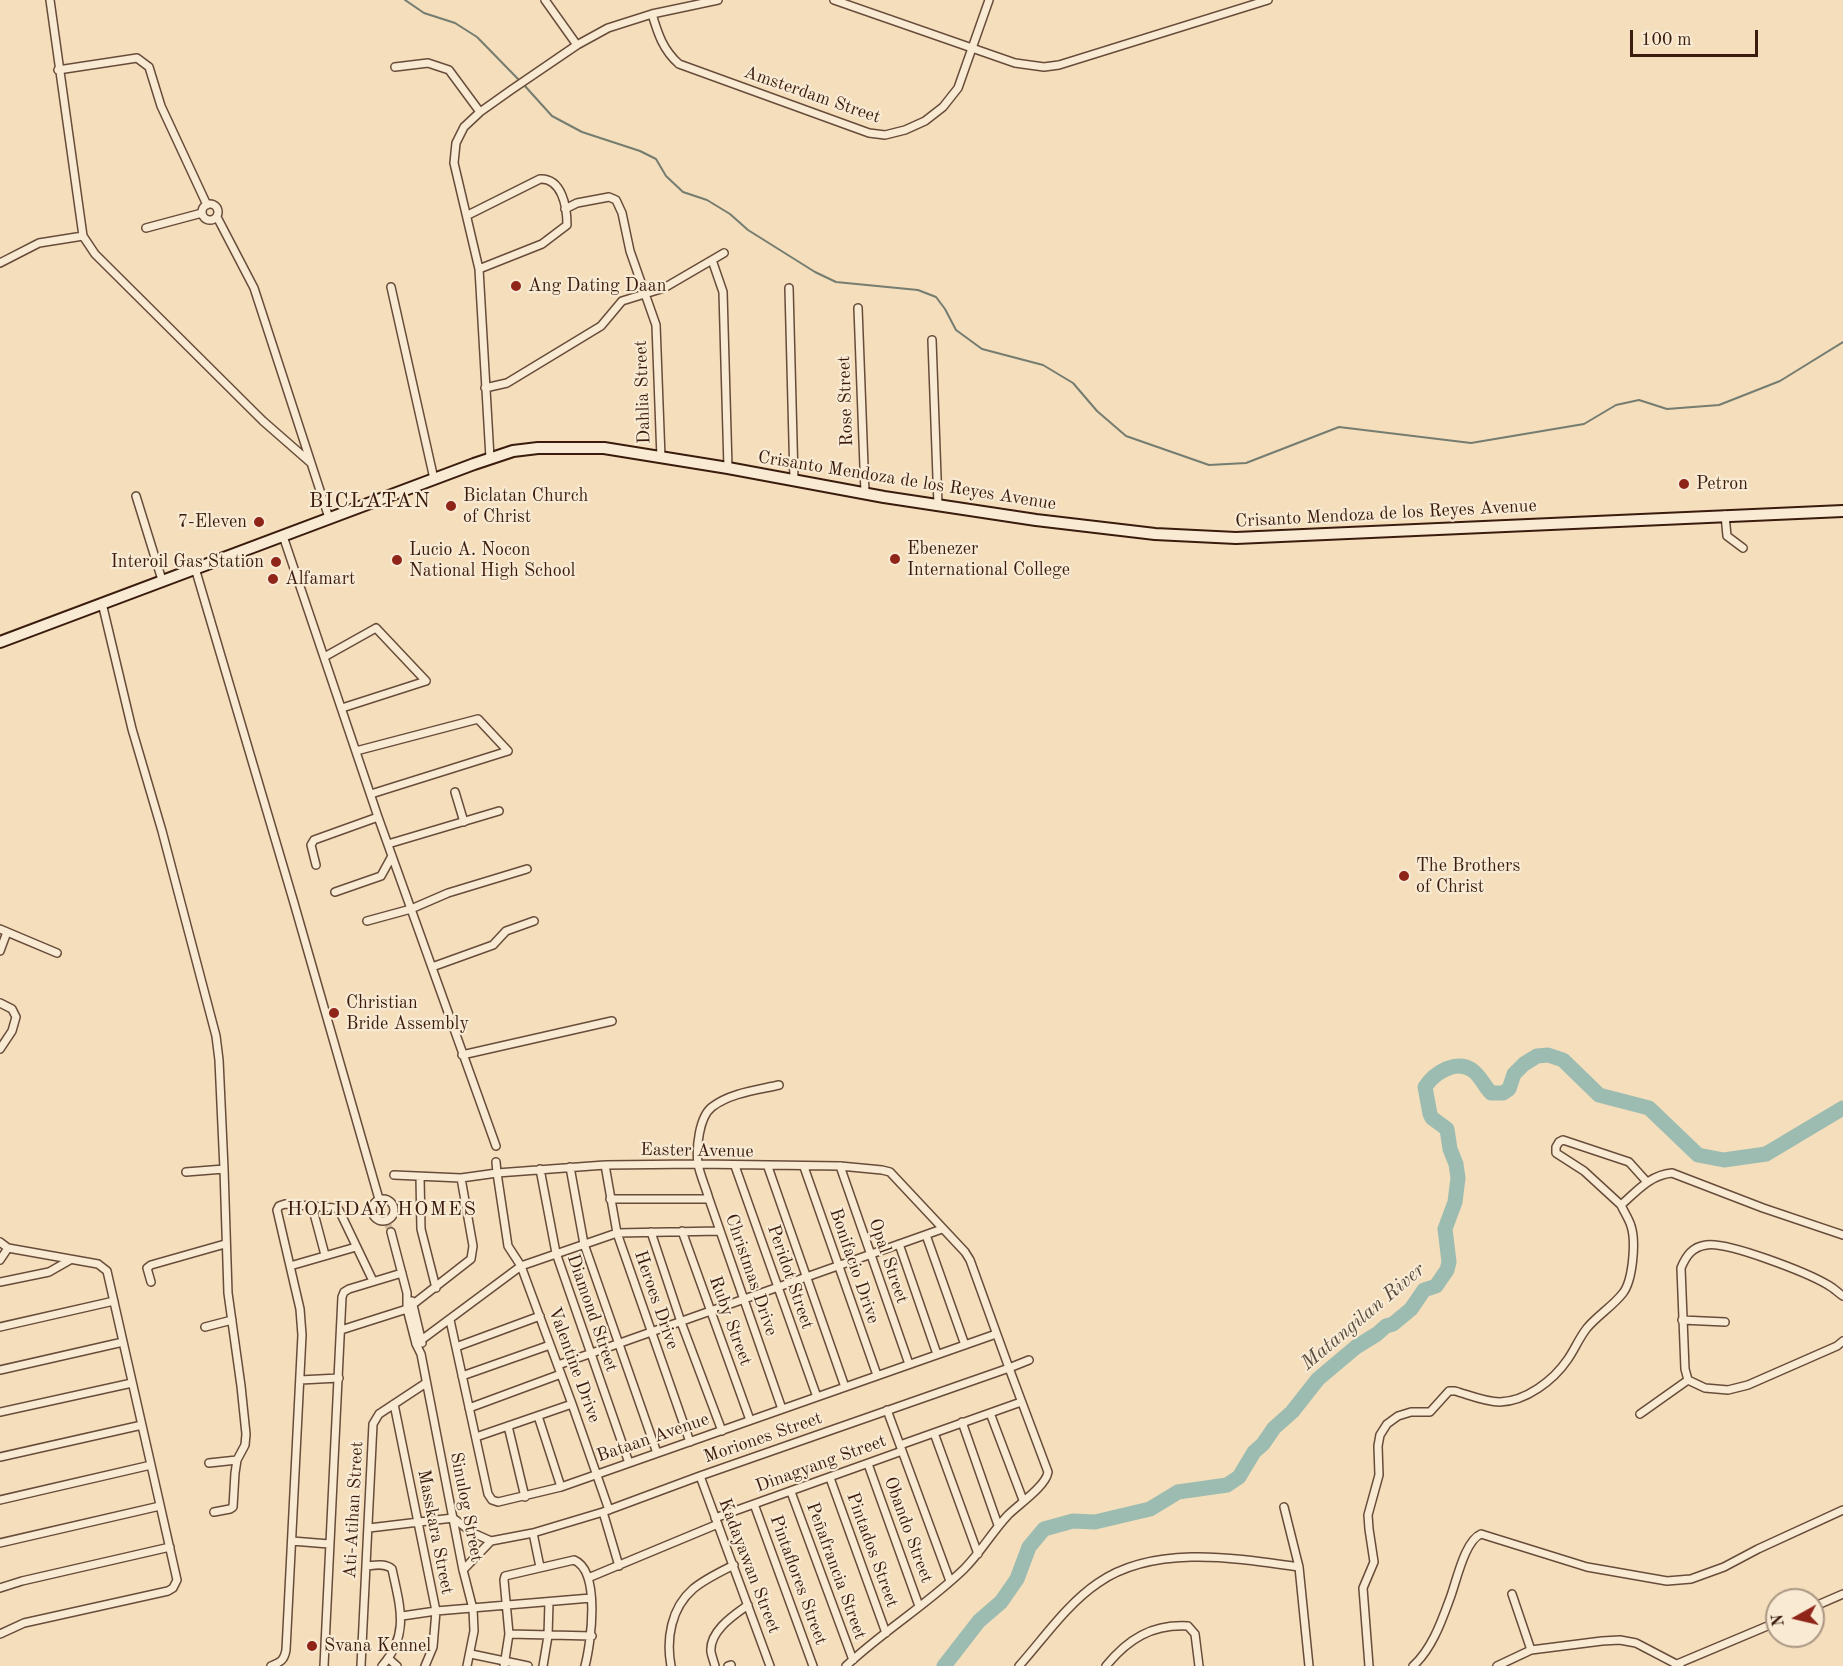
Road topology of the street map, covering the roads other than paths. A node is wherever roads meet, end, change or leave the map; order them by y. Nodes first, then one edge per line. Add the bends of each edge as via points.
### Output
1 (50, 0) edge
2 (545, 0) edge
3 (718, 0) edge
4 (834, 0) edge
5 (989, 0) edge
6 (1268, 0) edge
7 (652, 14) junction
8 (577, 45) junction
9 (972, 48) junction
10 (395, 68) dead end
11 (58, 70) junction
12 (480, 112) junction
13 (207, 205) junction
14 (565, 209) junction
15 (202, 213) junction
16 (468, 215) junction
17 (217, 217) junction
18 (146, 228) dead end
19 (83, 236) junction
20 (724, 253) dead end
21 (712, 260) junction
22 (0, 263) edge
23 (479, 269) junction
24 (392, 287) dead end
25 (789, 288) dead end
26 (644, 295) junction
27 (858, 308) dead end
28 (932, 340) dead end
29 (485, 388) junction
30 (490, 458) junction
31 (661, 458) junction
32 (311, 463) junction
33 (728, 468) junction
34 (434, 479) junction
35 (794, 480) junction
36 (865, 493) junction
37 (136, 496) dead end
38 (938, 505) junction
39 (1843, 511) edge
40 (1725, 515) junction
41 (329, 518) junction
42 (283, 536) junction
43 (1743, 548) dead end
44 (195, 568) junction
45 (162, 580) junction
46 (102, 603) junction
47 (0, 642) edge
48 (326, 657) junction
49 (342, 708) junction
50 (356, 752) junction
51 (455, 792) dead end
52 (371, 794) junction
53 (500, 811) dead end
54 (378, 817) junction
55 (464, 822) junction
56 (388, 844) junction
57 (392, 856) junction
58 (316, 865) dead end
59 (527, 869) dead end
60 (336, 892) dead end
61 (411, 909) junction
62 (367, 921) dead end
63 (534, 921) dead end
64 (4, 931) edge
65 (0, 951) edge
66 (57, 953) dead end
67 (432, 967) junction
68 (0, 1002) edge
69 (612, 1021) dead end
70 (0, 1049) edge
71 (462, 1054) junction
72 (779, 1085) dead end
73 (496, 1146) dead end
74 (496, 1162) dead end
75 (698, 1164) junction
76 (605, 1165) junction
77 (735, 1166) junction
78 (840, 1166) junction
79 (570, 1167) junction
80 (768, 1167) junction
81 (804, 1167) junction
82 (224, 1169) junction
83 (540, 1169) junction
84 (186, 1172) dead end
85 (497, 1173) junction
86 (394, 1175) dead end
87 (420, 1176) junction
88 (461, 1178) junction
89 (1647, 1182) junction
90 (379, 1199) junction
91 (610, 1199) junction
92 (709, 1199) junction
93 (1621, 1205) junction
94 (312, 1206) junction
95 (389, 1226) junction
96 (942, 1229) junction
97 (682, 1231) junction
98 (720, 1231) junction
99 (651, 1232) junction
100 (616, 1233) junction
101 (926, 1235) junction
102 (1843, 1235) edge
103 (0, 1242) edge
104 (225, 1244) junction
105 (584, 1244) junction
106 (898, 1244) junction
107 (356, 1246) junction
108 (8, 1248) junction
109 (555, 1253) junction
110 (325, 1255) junction
111 (870, 1255) junction
112 (0, 1260) edge
113 (70, 1260) junction
114 (290, 1266) junction
115 (521, 1266) junction
116 (838, 1266) junction
117 (402, 1273) junction
118 (806, 1277) junction
119 (373, 1281) junction
120 (0, 1282) edge
121 (152, 1282) dead end
122 (436, 1288) junction
123 (777, 1288) junction
124 (407, 1293) junction
125 (1843, 1296) edge
126 (743, 1300) junction
127 (114, 1301) junction
128 (414, 1304) junction
129 (407, 1309) junction
130 (711, 1311) junction
131 (540, 1316) junction
132 (232, 1320) junction
133 (450, 1320) junction
134 (1682, 1320) junction
135 (681, 1322) junction
136 (1725, 1322) dead end
137 (205, 1327) dead end
138 (0, 1328) edge
139 (341, 1330) junction
140 (651, 1332) junction
141 (996, 1334) junction
142 (1843, 1341) edge
143 (123, 1342) junction
144 (419, 1342) junction
145 (619, 1343) junction
146 (550, 1345) junction
147 (965, 1345) junction
148 (456, 1347) junction
149 (590, 1353) junction
150 (938, 1354) junction
151 (1029, 1360) dead end
152 (558, 1365) junction
153 (909, 1365) junction
154 (1009, 1368) junction
155 (0, 1370) edge
156 (561, 1374) junction
157 (877, 1375) junction
158 (462, 1376) junction
159 (339, 1378) junction
160 (300, 1380) junction
161 (1688, 1380) junction
162 (132, 1383) junction
163 (426, 1383) junction
164 (845, 1387) junction
165 (817, 1397) junction
166 (1021, 1401) junction
167 (394, 1404) junction
168 (572, 1404) junction
169 (469, 1408) junction
170 (782, 1409) junction
171 (887, 1410) junction
172 (0, 1412) edge
173 (990, 1413) junction
174 (1640, 1414) dead end
175 (538, 1416) junction
176 (750, 1420) junction
177 (962, 1422) junction
178 (142, 1425) junction
179 (508, 1426) junction
180 (722, 1431) junction
181 (934, 1433) junction
182 (476, 1437) junction
183 (690, 1442) junction
184 (901, 1448) junction
185 (657, 1453) junction
186 (0, 1457) edge
187 (237, 1460) junction
188 (209, 1463) dead end
189 (629, 1463) junction
190 (868, 1464) junction
191 (151, 1465) junction
192 (596, 1474) junction
193 (700, 1476) junction
194 (830, 1478) junction
195 (561, 1487) junction
196 (791, 1492) junction
197 (525, 1497) junction
198 (0, 1500) edge
199 (1023, 1500) junction
200 (754, 1504) junction
201 (160, 1506) junction
202 (1284, 1507) dead end
203 (1843, 1510) edge
204 (606, 1511) junction
205 (214, 1512) dead end
206 (453, 1518) junction
207 (716, 1521) junction
208 (418, 1523) junction
209 (998, 1525) junction
210 (369, 1528) junction
211 (533, 1533) junction
212 (292, 1541) junction
213 (491, 1541) junction
214 (0, 1543) edge
215 (329, 1545) junction
216 (170, 1548) junction
217 (978, 1554) junction
218 (734, 1565) junction
219 (367, 1566) junction
220 (620, 1566) junction
221 (540, 1567) junction
222 (1299, 1567) junction
223 (463, 1570) junction
224 (588, 1578) junction
225 (950, 1581) junction
226 (0, 1588) edge
227 (1512, 1594) dead end
228 (1843, 1594) edge
229 (591, 1598) junction
230 (549, 1602) junction
231 (1825, 1602) edge
232 (508, 1605) junction
233 (748, 1605) junction
234 (919, 1606) junction
235 (473, 1609) junction
236 (436, 1611) junction
237 (402, 1616) junction
238 (1765, 1627) edge
239 (886, 1633) junction
240 (0, 1634) edge
241 (509, 1634) junction
242 (548, 1636) junction
243 (592, 1636) junction
244 (1531, 1650) junction
245 (471, 1654) junction
246 (388, 1658) junction
247 (853, 1660) junction
248 (504, 1664) edge
249 (1678, 1665) edge
250 (271, 1666) edge
251 (324, 1666) edge
252 (361, 1666) edge
253 (382, 1666) edge
254 (397, 1666) edge
255 (425, 1666) edge
256 (467, 1666) edge
257 (528, 1666) edge
258 (543, 1666) edge
259 (585, 1666) edge
260 (671, 1666) edge
261 (715, 1666) edge
262 (770, 1666) edge
263 (813, 1666) edge
264 (846, 1666) edge
265 (1019, 1666) edge
266 (1106, 1666) edge
267 (1199, 1666) edge
268 (1309, 1666) edge
269 (1369, 1666) edge
270 (1413, 1666) edge
271 (1497, 1666) edge

1 - 11 street
2 - 8 street
3 - 7 street
4 - 9 street
5 - 9 street, Amsterdam Street
6 - 9 street via 1059,65 1029,66
7 - 8 street via 608,28
7 - 9 street, Amsterdam Street via 662,44 679,64 869,133 885,135 925,121 943,107 958,88
8 - 12 street
10 - 12 street via 428,63 449,70
11 - 13 street via 137,58 149,67 161,106
11 - 19 street
12 - 16 street via 464,127 456,143 454,163
13 - 15 street
13 - 17 street via 216,207
14 - 16 street via 559,187 540,179
14 - 23 street via 567,225 542,244
14 - 26 street, Dahlia Street via 613,197 622,213
15 - 17 street via 207,220
15 - 18 street
16 - 23 street
17 - 32 street via 254,288
19 - 22 street via 39,243
19 - 32 street via 94,254 263,422
20 - 21 street
21 - 26 street
21 - 33 street via 723,292
23 - 29 street
24 - 34 street
25 - 35 street
26 - 29 street via 622,302 601,326 507,383
26 - 31 street, Dahlia Street via 656,325
27 - 36 street, Rose Street
28 - 38 street
29 - 30 street
30 - 31 main road, Crisanto Mendoza de los Reyes Avenue via 562,447 604,448
30 - 34 main road, Crisanto Mendoza de los Reyes Avenue
31 - 33 main road, Crisanto Mendoza de los Reyes Avenue
32 - 41 street
33 - 35 main road, Crisanto Mendoza de los Reyes Avenue
34 - 41 main road, Crisanto Mendoza de los Reyes Avenue
35 - 36 main road, Crisanto Mendoza de los Reyes Avenue
36 - 38 main road, Crisanto Mendoza de los Reyes Avenue
37 - 45 street
38 - 40 main road, Crisanto Mendoza de los Reyes Avenue via 1097,529 1236,538
39 - 40 main road, Crisanto Mendoza de los Reyes Avenue
40 - 43 street via 1727,536
41 - 42 main road, Crisanto Mendoza de los Reyes Avenue
42 - 44 main road, Crisanto Mendoza de los Reyes Avenue
42 - 48 street
44 - 45 main road, Crisanto Mendoza de los Reyes Avenue
44 - 90 street
45 - 46 main road, Crisanto Mendoza de los Reyes Avenue
46 - 47 main road, Crisanto Mendoza de los Reyes Avenue
46 - 82 street via 132,729 216,1036
48 - 49 street
48 - 49 street via 376,628 426,681
49 - 50 street
50 - 52 street
50 - 52 street via 478,718 508,751
51 - 55 street
52 - 54 street
53 - 55 street
54 - 56 street
54 - 58 street via 314,840 311,845
55 - 56 street
56 - 57 street
57 - 60 street via 381,876
57 - 61 street
59 - 61 street via 448,893
61 - 62 street
61 - 67 street
63 - 67 street via 506,931 493,945
64 - 65 street
64 - 66 street
67 - 71 street
68 - 70 street via 12,1009 16,1017
69 - 71 street
71 - 73 street
72 - 75 street, Christmas Drive via 723,1100 711,1108 704,1115
74 - 85 street
75 - 76 street, Easter Avenue
75 - 77 street, Easter Avenue
75 - 92 street, Christmas Drive
76 - 79 street, Easter Avenue
76 - 91 street, Heroes Drive
77 - 80 street, Easter Avenue
77 - 123 street, Peridot Street
78 - 81 street, Easter Avenue
78 - 96 street, Easter Avenue via 890,1172
78 - 111 street, Opal Street
79 - 83 street, Easter Avenue
79 - 105 street
80 - 81 street, Easter Avenue
80 - 118 street
81 - 116 street, Bonifacio Drive
82 - 84 street
82 - 104 street
83 - 85 street, Easter Avenue
83 - 109 street, Diamond Street
85 - 88 street, Easter Avenue
85 - 115 street via 508,1246
86 - 87 street, Easter Avenue
87 - 88 street, Easter Avenue
87 - 122 street via 421,1229
88 - 122 street via 473,1254
89 - 93 street
89 - 93 street via 1629,1162 1567,1141 1558,1142 1556,1153 1575,1164
89 - 102 street via 1672,1173
90 - 95 street via 372,1211
90 - 95 street via 393,1203
91 - 92 street
91 - 100 street, Heroes Drive
92 - 98 street, Christmas Drive
93 - 269 street via 1632,1230 1627,1287 1588,1327 1550,1380 1500,1402 1449,1391 1430,1412 1404,1414 1383,1429 1378,1446 1379,1476 1368,1515 1374,1562 1363,1588
94 - 107 street via 339,1210
94 - 110 street
94 - 114 street via 285,1204 277,1210
95 - 117 street
96 - 101 street
96 - 141 street, Easter Avenue via 970,1260
97 - 98 street
97 - 99 street
97 - 130 street, Ruby Street
98 - 126 street, Christmas Drive
99 - 100 street
99 - 135 street
100 - 105 street
100 - 140 street, Heroes Drive
101 - 106 street
101 - 147 street
103 - 108 street
104 - 121 street via 151,1265 147,1268
104 - 132 street
105 - 109 street
105 - 145 street
106 - 111 street
106 - 150 street
107 - 110 street
107 - 119 street
108 - 112 street
108 - 113 street
109 - 115 street
109 - 149 street, Diamond Street
110 - 114 street
111 - 116 street
111 - 153 street, Opal Street
113 - 120 street via 49,1272
113 - 127 street via 104,1268
114 - 160 street via 300,1309
115 - 131 street, Valentine Drive
115 - 133 street
116 - 118 street
116 - 157 street, Bonifacio Drive
117 - 119 street
117 - 124 street
118 - 123 street
118 - 164 street
119 - 139 street via 344,1292
122 - 128 street
123 - 126 street
123 - 165 street, Peridot Street
124 - 128 street
124 - 129 street
125 - 134 street via 1807,1275 1724,1245 1707,1245 1694,1248 1681,1268
126 - 130 street
126 - 170 street, Christmas Drive
127 - 138 street
127 - 143 street
128 - 129 street
128 - 144 street
129 - 139 street
129 - 144 street
130 - 135 street
130 - 176 street, Ruby Street
131 - 146 street, Valentine Drive
131 - 148 street
132 - 137 street
132 - 187 street via 246,1434
133 - 144 street
133 - 148 street, Bataan Avenue
134 - 136 street
134 - 161 street
135 - 140 street
135 - 180 street
139 - 159 street
140 - 145 street
140 - 183 street, Heroes Drive
141 - 147 street, Bataan Avenue
141 - 154 street, Easter Avenue
142 - 161 street via 1748,1385 1728,1390 1705,1388
143 - 155 street
143 - 162 street
144 - 163 street, Sinulog Street
145 - 149 street
145 - 185 street
146 - 152 street, Valentine Drive
146 - 158 street
147 - 150 street, Bataan Avenue
148 - 158 street, Bataan Avenue
149 - 152 street
149 - 189 street, Diamond Street
150 - 153 street, Bataan Avenue
151 - 154 street, Moriones Street
152 - 156 street, Valentine Drive
153 - 157 street, Bataan Avenue
154 - 166 street
154 - 171 street, Moriones Street
156 - 168 street, Valentine Drive
156 - 169 street
157 - 164 street, Bataan Avenue
158 - 169 street, Bataan Avenue
159 - 160 street
159 - 215 street
160 - 212 street
161 - 174 street
162 - 172 street
162 - 178 street
163 - 167 street, Ati-Atihan Street
163 - 206 street, Sinulog Street
164 - 165 street, Bataan Avenue
165 - 170 street, Bataan Avenue
166 - 173 street, Dinagyang Street
166 - 199 street via 1048,1472 1043,1485
167 - 208 street, Masskara Street
167 - 210 street, Ati-Atihan Street via 379,1414 374,1424
168 - 175 street
168 - 192 street, Valentine Drive
169 - 182 street, Bataan Avenue
170 - 176 street, Bataan Avenue
171 - 184 street
171 - 193 street, Moriones Street
173 - 177 street, Dinagyang Street
173 - 199 street
175 - 179 street
175 - 195 street
176 - 180 street, Bataan Avenue
177 - 181 street, Dinagyang Street
177 - 209 street
178 - 186 street
178 - 191 street
179 - 182 street
179 - 197 street
180 - 183 street, Bataan Avenue
181 - 184 street, Dinagyang Street
181 - 217 street
182 - 197 street, Bataan Avenue via 492,1500
183 - 185 street, Bataan Avenue
184 - 190 street, Dinagyang Street
184 - 225 street
185 - 189 street, Bataan Avenue
187 - 188 street
187 - 205 street via 233,1507
189 - 192 street, Bataan Avenue
190 - 194 street, Dinagyang Street
190 - 234 street, Obando Street
191 - 198 street
191 - 201 street
192 - 195 street, Bataan Avenue
192 - 204 street, Valentine Drive
193 - 204 street, Moriones Street
193 - 207 street, Kadayawan Street
194 - 196 street, Dinagyang Street
194 - 239 street, Pintados Street
195 - 197 street, Bataan Avenue
196 - 200 street, Dinagyang Street
196 - 247 street, Peñafrancia Street
199 - 209 street
200 - 207 street, Dinagyang Street
200 - 263 street, Pintaflores Street
201 - 214 street
201 - 216 street
202 - 222 street
203 - 270 street via 1724,1567 1691,1579 1667,1581 1587,1567 1477,1535 1466,1553 1433,1638
204 - 211 street, Moriones Street
204 - 220 street, Valentine Drive
206 - 208 street
206 - 213 street
206 - 223 street, Sinulog Street
207 - 218 street, Kadayawan Street
207 - 220 street, Dinagyang Street
208 - 210 street
208 - 236 street, Masskara Street
209 - 217 street
210 - 219 street, Ati-Atihan Street
211 - 213 street, Moriones Street
211 - 221 street
212 - 215 street
212 - 250 street via 286,1650 281,1662
213 - 223 street
215 - 251 street
216 - 226 street
216 - 240 street via 177,1580 168,1591 24,1623
217 - 225 street
218 - 233 street, Kadayawan Street
218 - 260 street via 692,1590 682,1602 669,1637
219 - 237 street via 392,1569
219 - 252 street, Ati-Atihan Street
220 - 224 street, Dinagyang Street
221 - 224 street via 574,1560 580,1562
221 - 232 street via 505,1576
222 - 265 street via 1195,1557 1125,1569 1076,1601
222 - 268 street
223 - 235 street, Sinulog Street
224 - 229 street
225 - 234 street
227 - 244 street
228 - 231 street
229 - 230 street
229 - 243 street
230 - 232 street
230 - 242 street
232 - 235 street
232 - 241 street
233 - 261 street via 717,1633 711,1652
233 - 262 street, Kadayawan Street
234 - 239 street
235 - 236 street
235 - 245 street, Sinulog Street
236 - 237 street
236 - 255 street, Masskara Street via 433,1647
237 - 246 street via 400,1632
238 - 249 street
239 - 247 street
241 - 242 street
241 - 248 street
242 - 243 street
242 - 258 street
243 - 259 street
244 - 249 street via 1620,1640 1635,1643
244 - 271 street
245 - 248 street
245 - 256 street, Sinulog Street
246 - 253 street
246 - 254 street
247 - 264 street
248 - 257 street
266 - 267 street via 1136,1638 1171,1625 1188,1626 1195,1634

